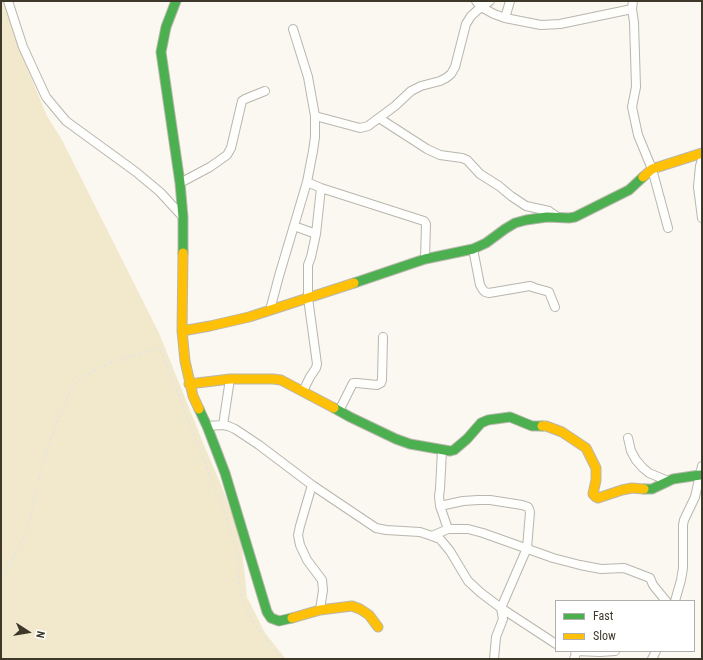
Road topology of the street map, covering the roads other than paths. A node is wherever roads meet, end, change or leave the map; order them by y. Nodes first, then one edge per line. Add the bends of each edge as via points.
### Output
1 (8, 1) edge
2 (176, 1) edge
3 (490, 1) edge
4 (510, 1) edge
5 (479, 4) edge
6 (632, 5) edge
7 (505, 18) junction
8 (293, 29) dead end
9 (265, 91) dead end
10 (315, 116) junction
11 (379, 118) junction
12 (702, 153) edge
13 (702, 159) edge
14 (652, 168) junction
15 (307, 182) junction
16 (180, 183) junction
17 (321, 188) junction
18 (700, 189) edge
19 (559, 217) junction
20 (183, 218) junction
21 (702, 218) edge
22 (294, 226) junction
23 (668, 228) dead end
24 (316, 234) junction
25 (473, 249) junction
26 (425, 259) junction
27 (308, 298) junction
28 (555, 307) dead end
29 (270, 310) junction
30 (182, 331) junction
31 (384, 337) dead end
32 (230, 380) junction
33 (189, 384) junction
34 (303, 391) junction
35 (339, 411) junction
36 (223, 425) junction
37 (207, 426) junction
38 (628, 438) dead end
39 (442, 450) junction
40 (701, 470) edge
41 (668, 481) junction
42 (312, 485) junction
43 (440, 506) junction
44 (448, 529) junction
45 (432, 536) junction
46 (527, 548) junction
47 (665, 600) edge
48 (675, 600) edge
49 (501, 608) junction
50 (320, 610) junction
51 (378, 627) dead end
52 (555, 643) edge
53 (494, 659) edge

1 - 20 street via 23,47 46,97 66,121 136,172 160,192
2 - 16 street via 166,27 161,52
3 - 5 street
4 - 7 street
5 - 7 street
5 - 11 street via 466,24 451,74 440,81 411,91
6 - 7 street via 560,24 541,25
6 - 14 street via 636,87 632,107 638,135
8 - 10 street via 308,77
9 - 16 street via 242,101 227,155
10 - 11 street via 360,128
10 - 15 street via 315,137
11 - 19 street via 427,149 440,155 466,160 480,174 526,206 549,211
12 - 14 street
13 - 18 street
14 - 19 street via 622,194 575,217
14 - 23 street
15 - 17 street
15 - 22 street
16 - 20 street
17 - 24 street
17 - 26 street via 424,221
18 - 21 street
19 - 25 street via 515,223
20 - 30 street
22 - 24 street
22 - 29 street
24 - 27 street via 308,265
25 - 26 street
25 - 28 street via 480,285 485,292 530,286 549,292
26 - 27 street
27 - 29 street
27 - 34 street via 316,368
29 - 30 street
30 - 33 street
31 - 35 street via 381,383 353,384
32 - 33 street
32 - 34 street via 273,378
32 - 36 street
33 - 37 street
34 - 35 street
35 - 39 street via 396,439
36 - 37 street
36 - 42 street via 235,429
37 - 50 street via 225,473 267,612 271,618 279,621
38 - 41 street via 631,451 643,468
39 - 41 street via 454,450 481,423 510,417 532,426 553,428 586,448 596,468 594,494 598,498 632,488 652,489
39 - 43 street
40 - 41 street
40 - 48 street via 695,497 683,525 683,568
42 - 45 street via 376,528 420,532
42 - 50 street via 298,534 307,560 322,580
43 - 44 street
43 - 46 street via 463,501 490,500 528,507 530,512
44 - 45 street
44 - 46 street via 468,529
45 - 49 street via 445,545 468,581
46 - 47 street via 580,565 601,569 624,568 648,577
46 - 49 street
49 - 52 street
49 - 53 street via 503,619 496,637
50 - 51 street via 352,606 369,616

